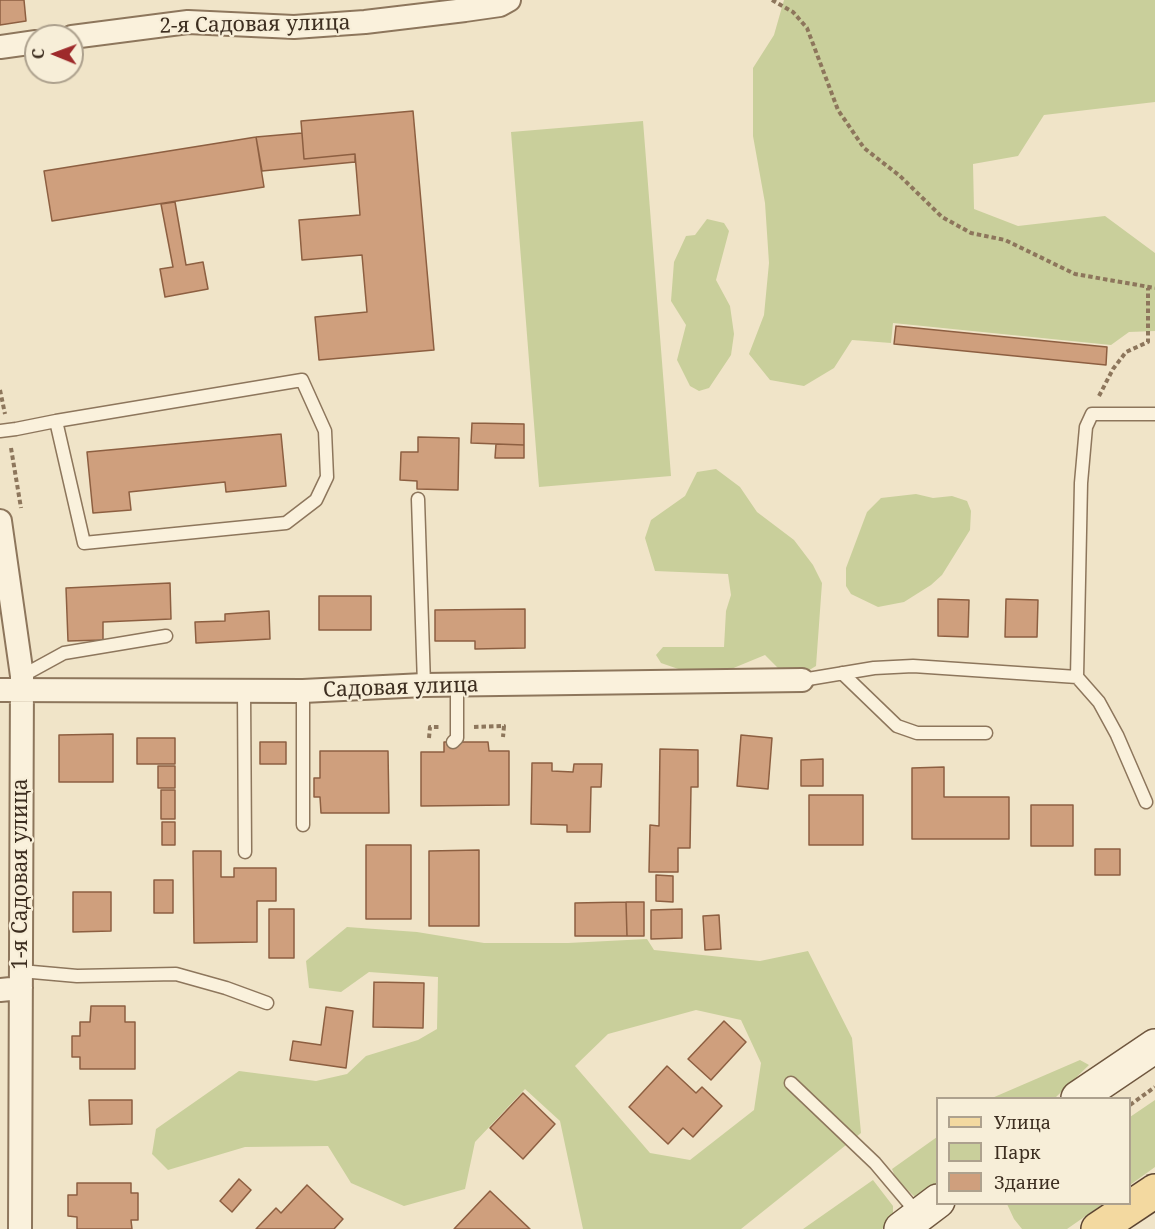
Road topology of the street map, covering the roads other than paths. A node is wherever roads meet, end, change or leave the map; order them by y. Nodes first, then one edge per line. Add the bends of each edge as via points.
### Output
1 (509, 0) edge
2 (84, 35) edge
3 (24, 44) edge
4 (0, 47) edge
5 (1155, 414) edge
6 (56, 421) junction
7 (0, 431) edge
8 (418, 499) dead end
9 (0, 521) edge
10 (166, 636) dead end
11 (842, 673) junction
12 (1077, 677) junction
13 (802, 680) joint
14 (15, 685) edge
15 (457, 685) junction
16 (424, 686) junction
17 (244, 691) junction
18 (303, 691) junction
19 (987, 733) dead end
20 (453, 742) dead end
21 (1146, 802) dead end
22 (303, 825) dead end
23 (244, 852) dead end
24 (14, 983) edge
25 (267, 1003) dead end
26 (1155, 1047) edge
27 (791, 1083) dead end
28 (1080, 1097) edge
29 (1155, 1191) edge
30 (919, 1215) edge
31 (20, 1229) edge
32 (1098, 1229) edge

1 - 2 street, 2-я Садовая улица via 465,10 365,22 294,27 188,22
3 - 4 street
5 - 12 lane via 1092,414 1086,427
6 - 6 lane via 84,543 286,523 316,500 327,477 325,431 302,380
6 - 7 lane
8 - 16 lane
9 - 14 street, 1-я Садовая улица
10 - 14 lane via 64,652
11 - 12 lane via 913,666
11 - 13 lane
11 - 19 lane via 897,726 917,734
12 - 21 lane via 1099,702 1113,727
13 - 15 street, Садовая улица
14 - 17 street, Садовая улица
14 - 24 street, 1-я Садовая улица
15 - 16 street, Садовая улица
15 - 20 lane via 457,738
16 - 18 street, Садовая улица
17 - 18 street, Садовая улица
17 - 23 lane
18 - 22 lane
24 - 25 lane via 77,976 176,974
24 - 31 street, 1-я Садовая улица
26 - 28 main road
27 - 30 lane via 874,1163
29 - 32 main road

